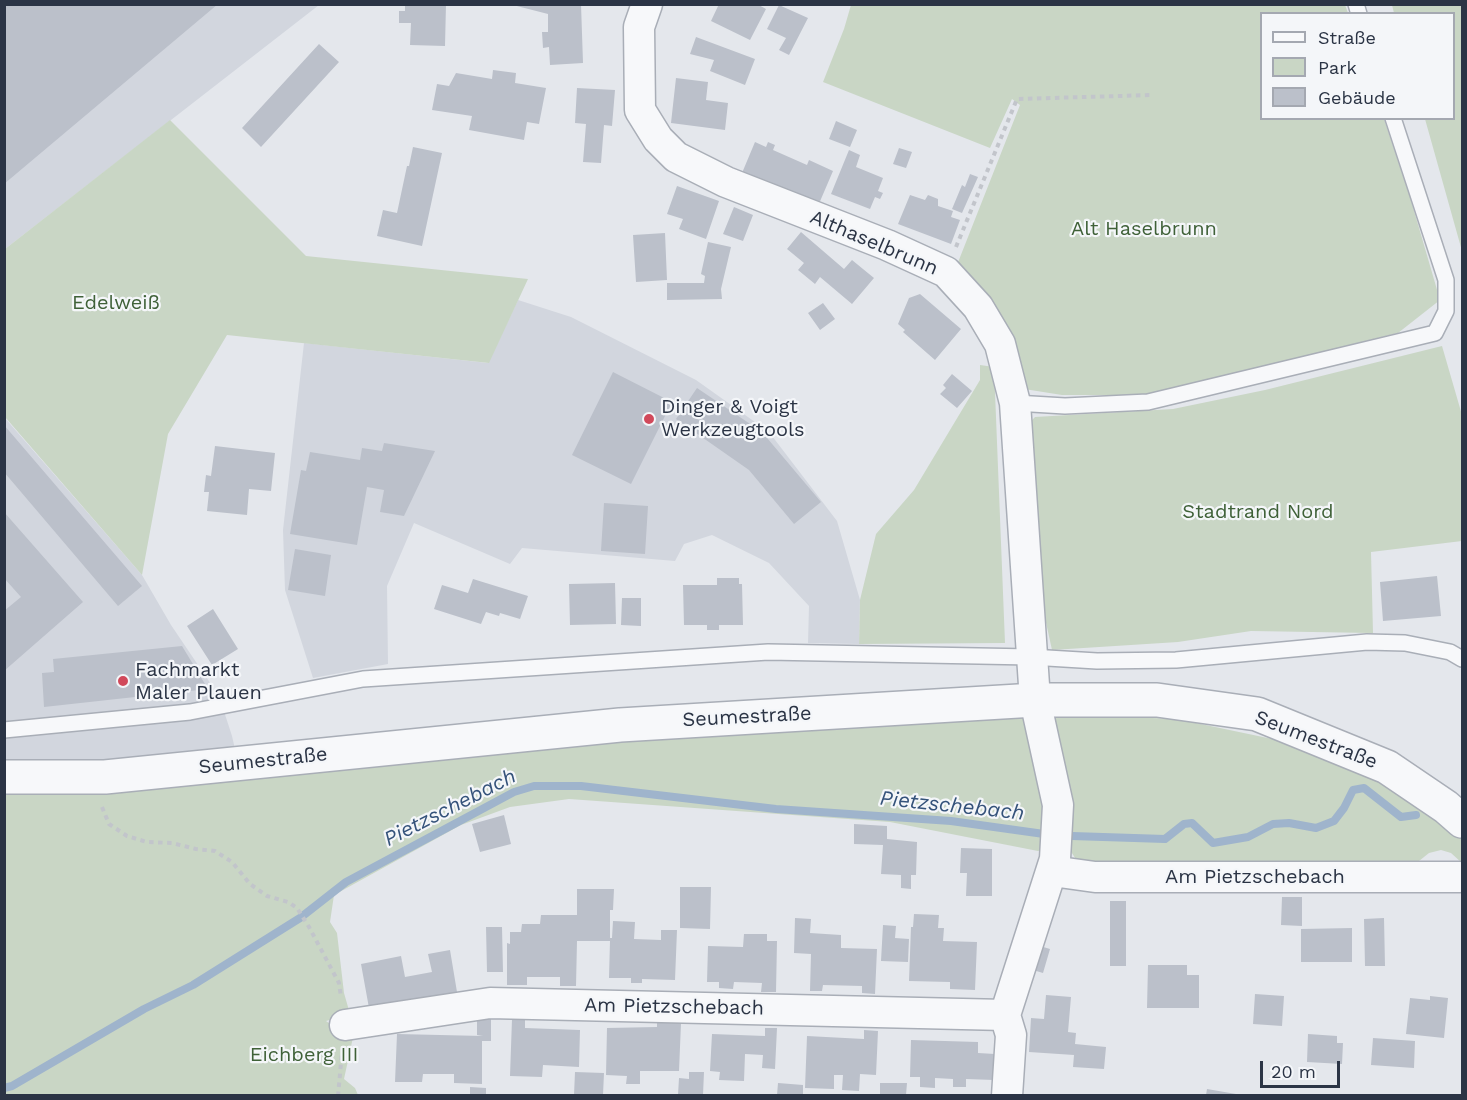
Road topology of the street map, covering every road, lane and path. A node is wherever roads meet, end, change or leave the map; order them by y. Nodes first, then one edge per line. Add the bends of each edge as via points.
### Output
1 (647, 4) edge
2 (1152, 95) dead end
3 (1394, 120) edge
4 (946, 273) junction
5 (1015, 404) junction
6 (1032, 657) junction
7 (1462, 659) edge
8 (1035, 700) junction
9 (4, 730) edge
10 (4, 777) edge
11 (105, 777) junction
12 (1462, 821) edge
13 (1052, 871) junction
14 (1460, 877) dead end
15 (309, 927) dead end
16 (1005, 1015) junction
17 (345, 1025) dead end
18 (1007, 1095) edge

1 - 4 street, Althaselbrunn via 639,27 640,110 658,139 676,157 726,182 887,245
2 - 4 path via 1017,99
3 - 5 lane via 1446,280 1446,311 1435,333 1148,402
4 - 5 street, Althaselbrunn via 978,307 1000,344
5 - 6 street, Althaselbrunn
6 - 7 lane via 1097,662 1176,660 1367,642 1405,643 1449,652
6 - 8 street, Althaselbrunn
6 - 9 lane via 768,652 363,679 190,712
8 - 11 street, Seumestraße via 620,724
8 - 12 street, Seumestraße via 1157,700 1257,714 1387,767
8 - 13 street via 1058,805
10 - 11 street, Seumestraße
11 - 15 path via 101,805 109,824 127,836 147,842 215,851 267,896 297,908
13 - 14 street, Am Pietzschebach via 1095,877
13 - 16 street
16 - 17 street, Am Pietzschebach via 490,1003
16 - 18 street via 1011,1035

